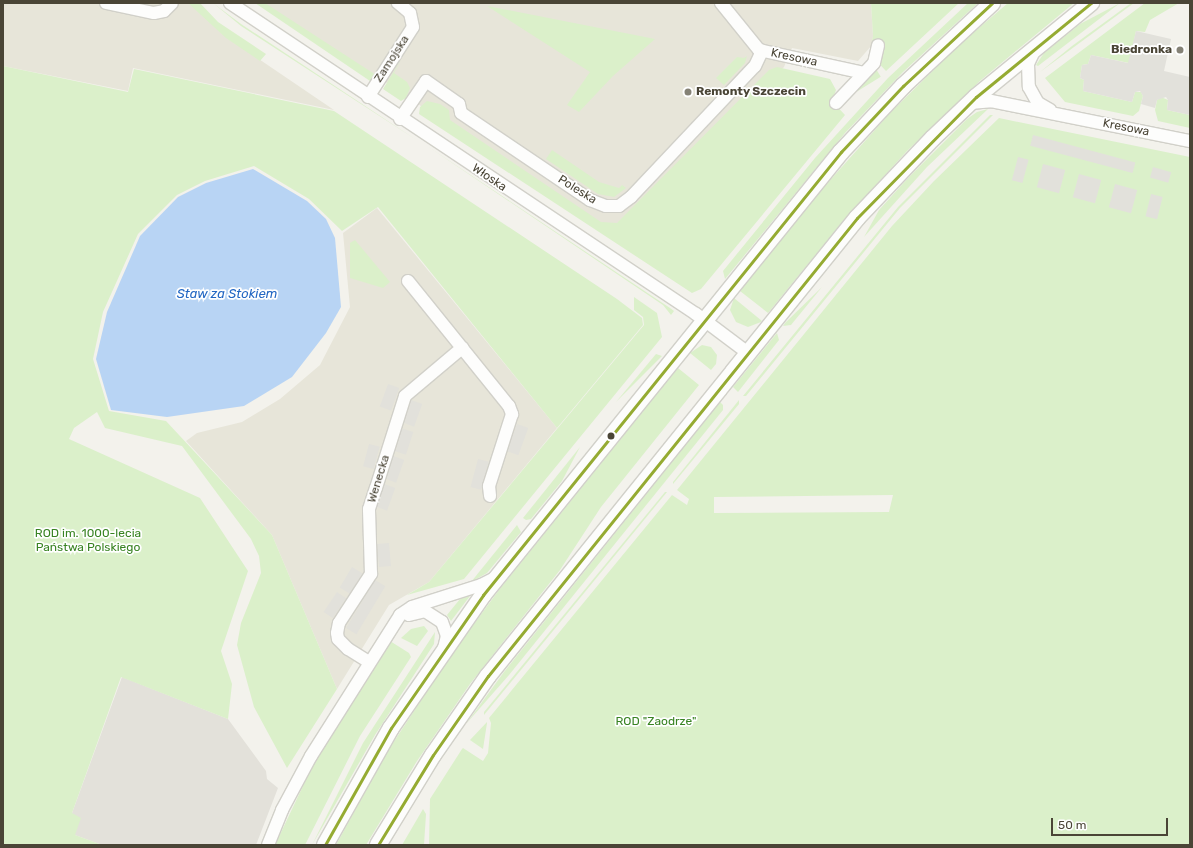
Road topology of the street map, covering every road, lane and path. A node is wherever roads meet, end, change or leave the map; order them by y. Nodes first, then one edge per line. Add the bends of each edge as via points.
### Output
1 (106, 3) edge
2 (172, 3) edge
3 (230, 3) edge
4 (398, 3) edge
5 (721, 3) edge
6 (992, 3) edge
7 (1091, 3) edge
8 (1038, 44) junction
9 (878, 45) dead end
10 (762, 51) junction
11 (864, 72) junction
12 (368, 97) junction
13 (836, 103) dead end
14 (970, 103) junction
15 (1062, 115) junction
16 (400, 119) junction
17 (1190, 141) edge
18 (408, 281) dead end
19 (704, 320) junction
20 (462, 348) junction
21 (748, 353) junction
22 (490, 496) dead end
23 (497, 577) junction
24 (389, 630) junction
25 (444, 648) junction
26 (369, 662) junction
27 (268, 845) edge
28 (325, 845) edge
29 (378, 845) edge

1 - 2 street via 154,13 164,11
3 - 12 street, Włoska
4 - 12 street, Zamojska via 410,13 412,27
5 - 10 street, Kresowa via 751,43
6 - 19 street via 938,51 873,117 813,185
7 - 8 street
8 - 14 street
8 - 15 street, Kresowa via 1028,64 1029,87 1038,103
9 - 11 street via 874,63
10 - 11 street, Kresowa
10 - 16 street, Poleska via 754,66 631,197 619,206 606,206 590,200 461,113 459,104 426,81
11 - 13 street
12 - 16 street, Włoska
14 - 15 street, Kresowa via 991,101
14 - 21 street via 857,218
15 - 17 street, Kresowa
16 - 19 street, Włoska
18 - 20 street
19 - 21 street, Włoska
19 - 23 street
20 - 22 street via 509,406 512,414 489,486
20 - 26 street, Wenecka via 405,396 376,488 370,509 371,574 339,623 337,633 338,639 348,649
21 - 29 street via 488,676 433,755
23 - 24 street via 481,585 412,607 400,615
23 - 25 street
24 - 25 street via 408,616 425,611 440,619 446,628
24 - 26 street
25 - 28 street via 387,735
26 - 27 street via 302,770

